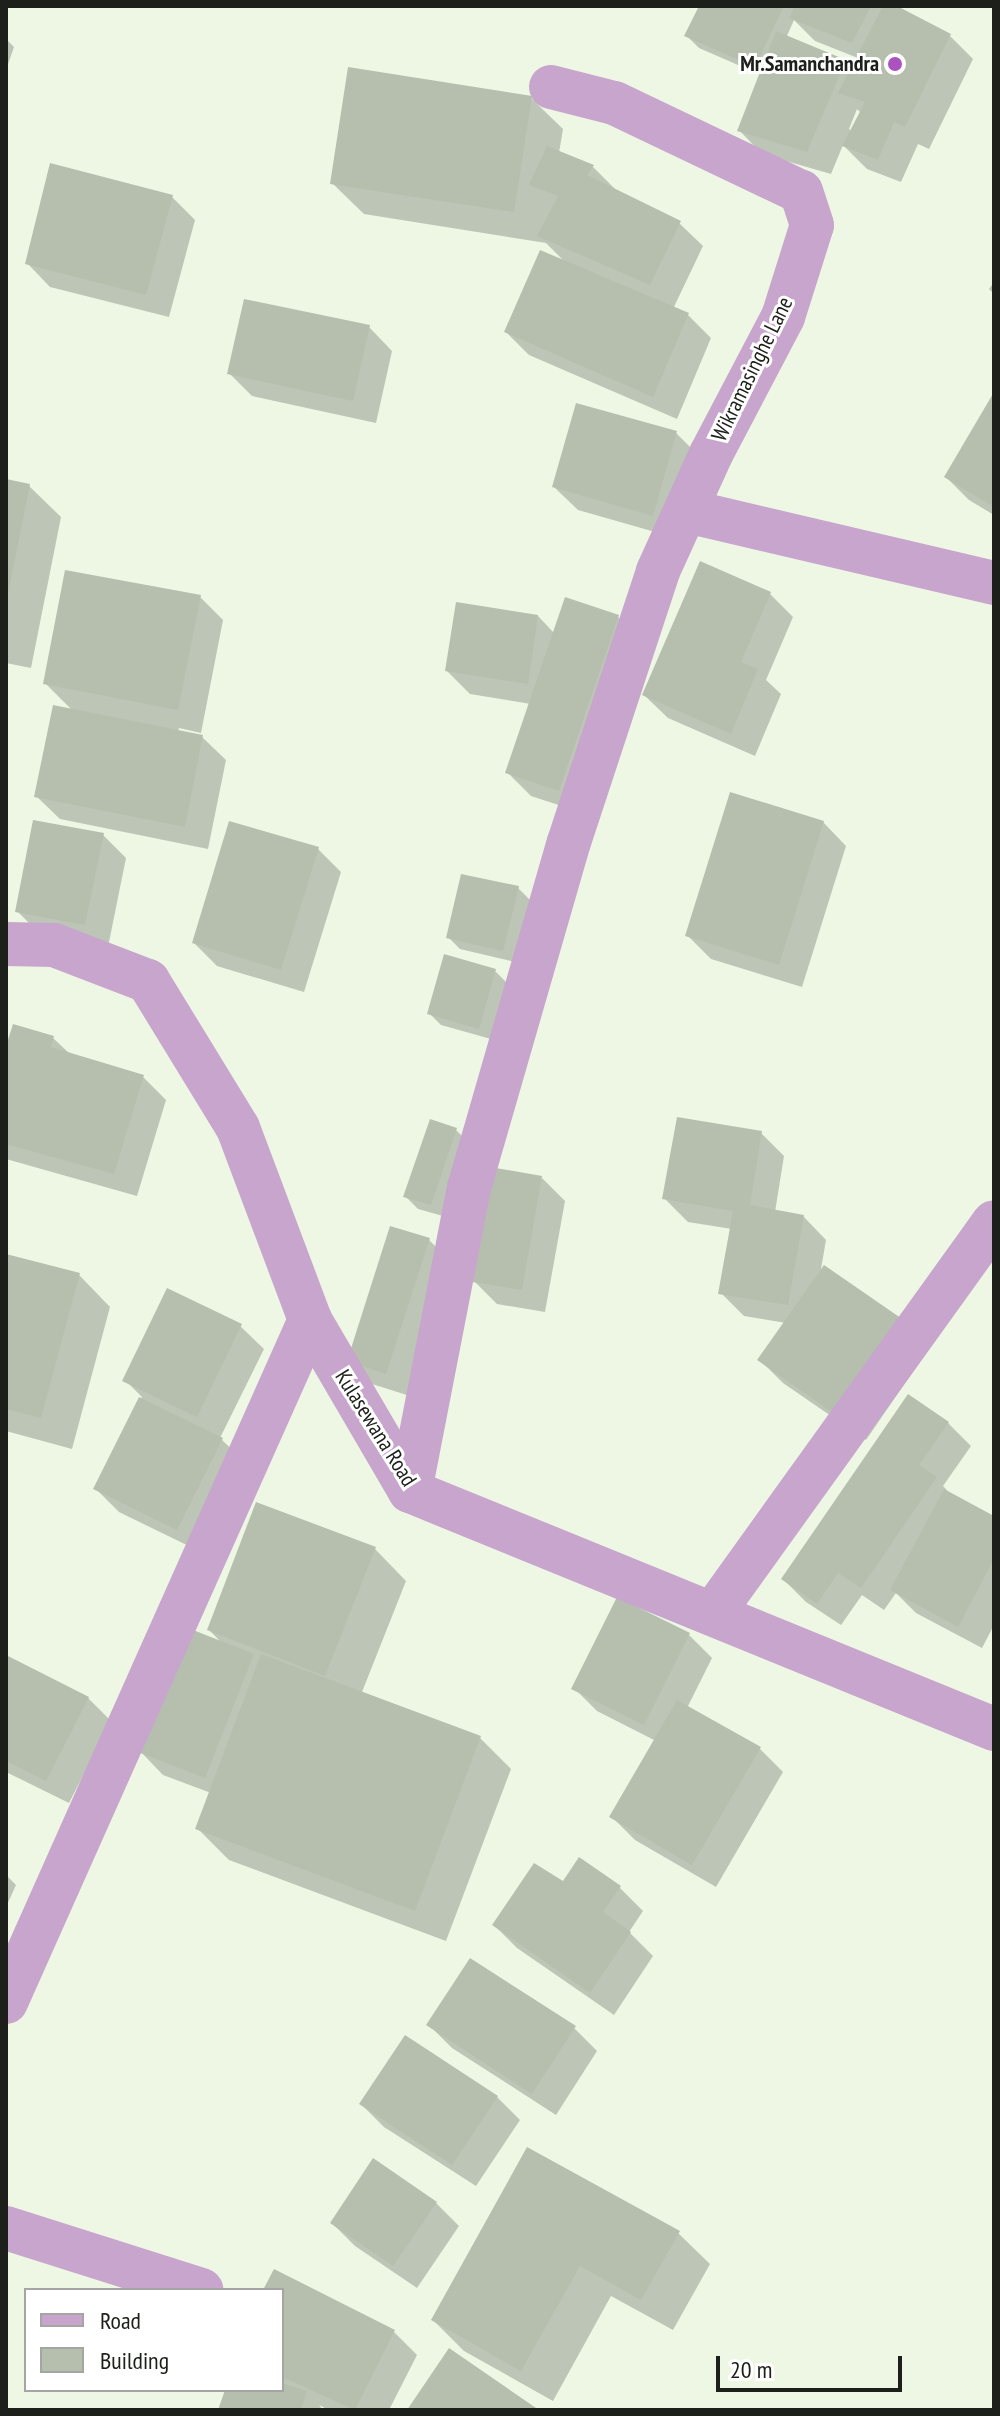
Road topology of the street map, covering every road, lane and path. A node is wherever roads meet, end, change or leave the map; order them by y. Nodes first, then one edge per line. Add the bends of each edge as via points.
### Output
1 (551, 87) dead end
2 (687, 511) junction
3 (994, 583) edge
4 (6, 944) edge
5 (994, 1222) edge
6 (310, 1320) junction
7 (410, 1491) junction
8 (713, 1613) junction
9 (994, 1729) edge
10 (6, 2002) edge
11 (6, 2228) edge
12 (195, 2288) edge

1 - 2 street, Wikramasinghe Lane via 614,103 801,192 812,225 783,317
2 - 3 street
2 - 7 street, Wikramasinghe Lane via 658,571 569,842 469,1188
4 - 6 street, Kulasewana Road via 54,945 148,981 238,1128
5 - 8 street
6 - 7 street, Kulasewana Road
6 - 10 street
7 - 8 street, Kulasewana Road
8 - 9 street, Kulasewana Road
11 - 12 street

